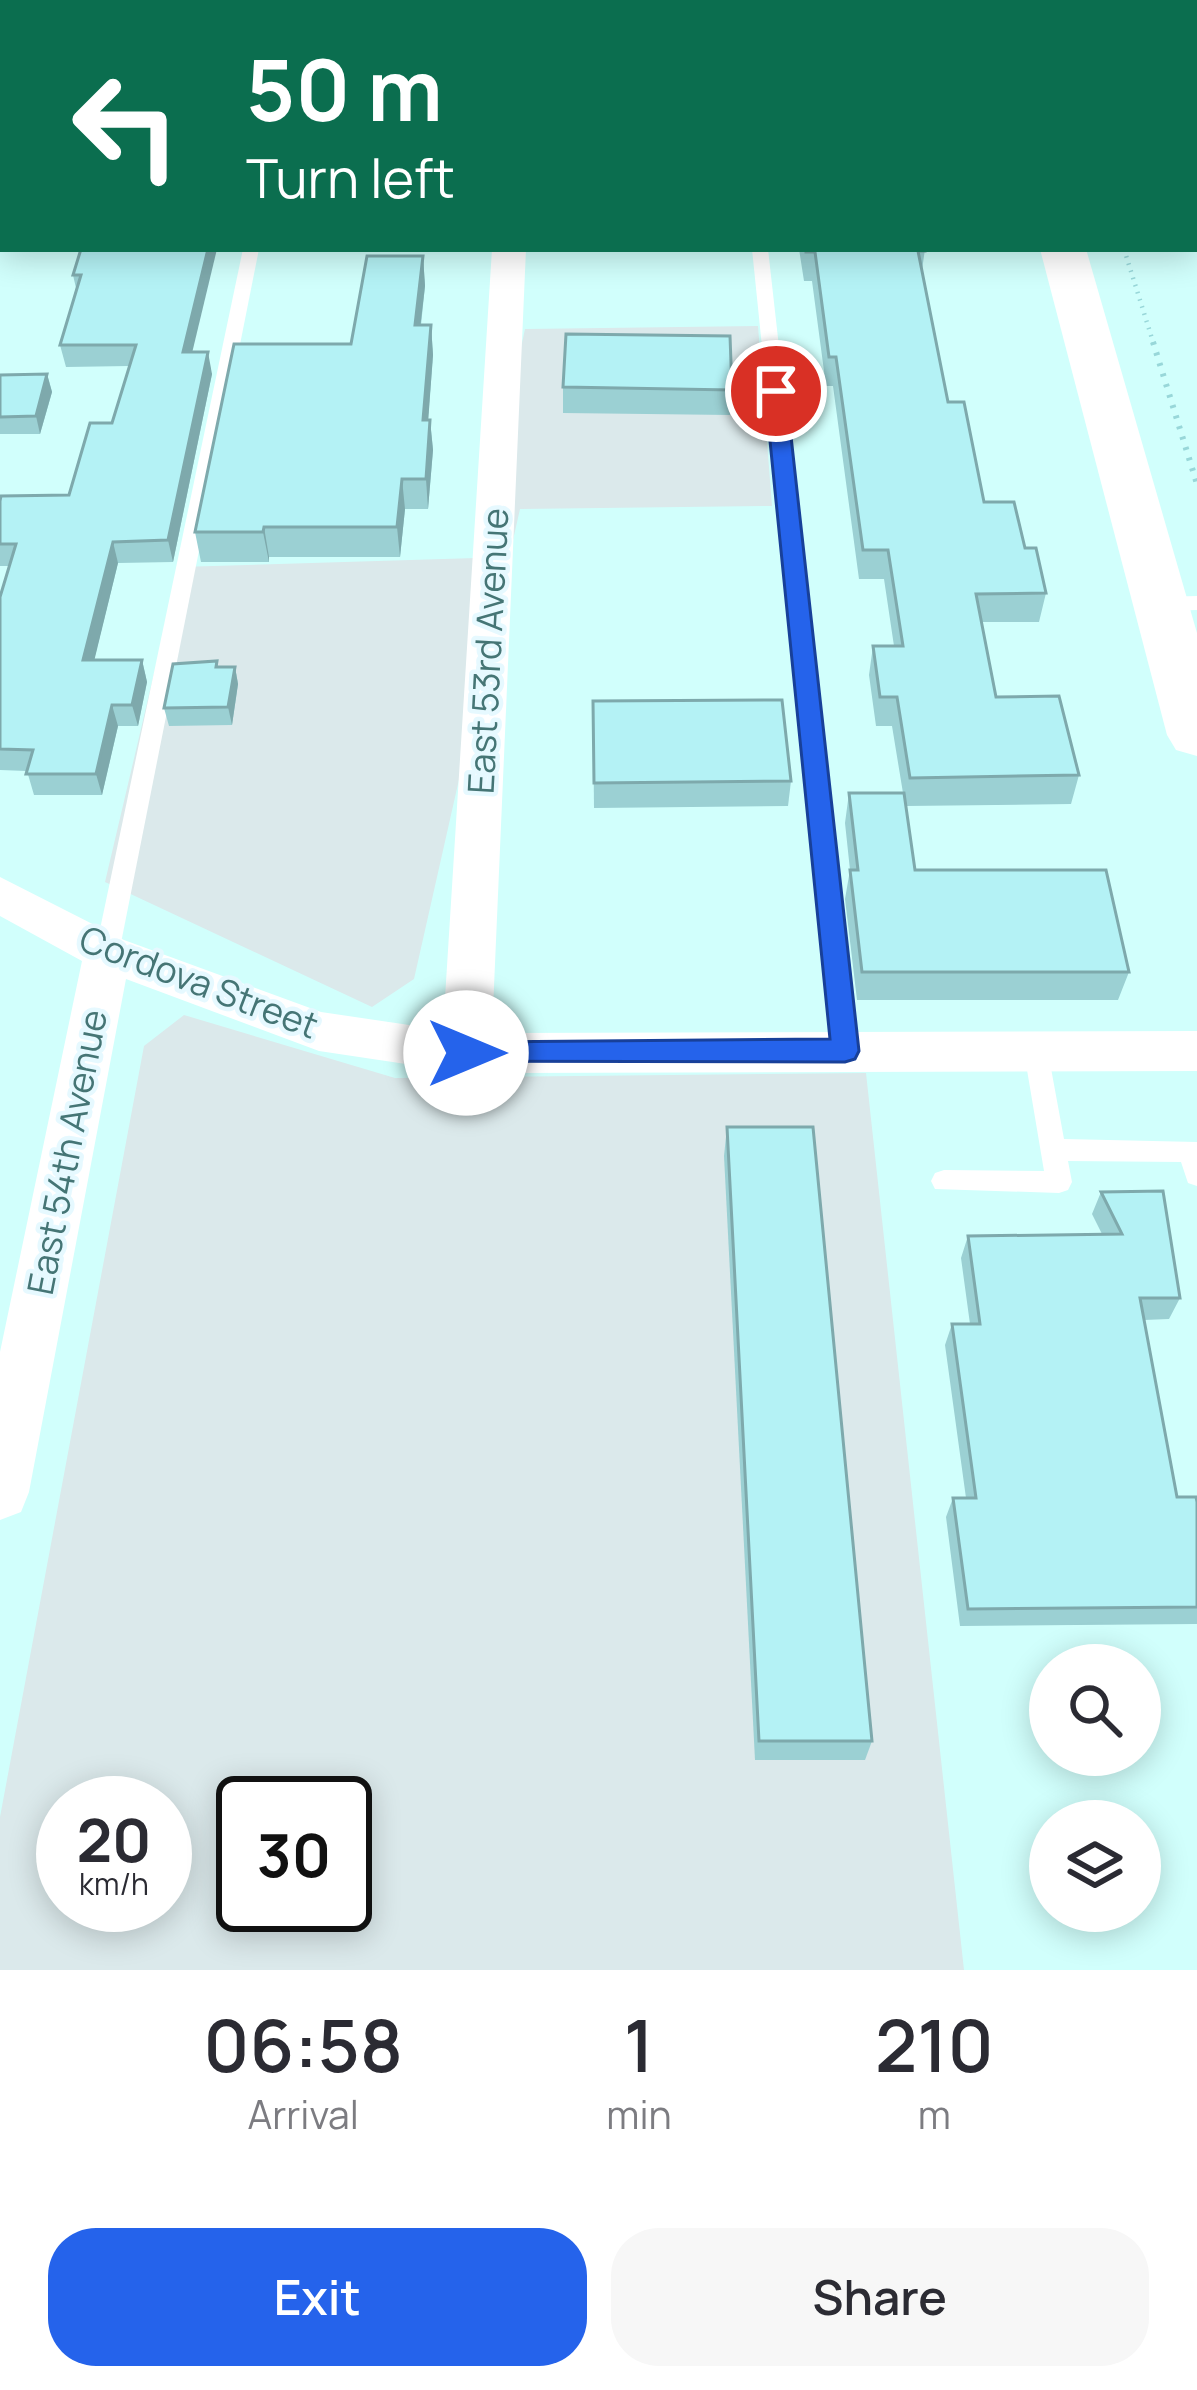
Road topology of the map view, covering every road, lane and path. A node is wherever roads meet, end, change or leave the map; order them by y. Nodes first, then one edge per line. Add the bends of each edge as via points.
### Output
1 (250, 252) edge
2 (509, 252) edge
3 (760, 252) edge
4 (1064, 252) edge
5 (1125, 252) edge
6 (1197, 484) edge
7 (1179, 603) edge
8 (1197, 735) edge
9 (0, 895) edge
10 (107, 953) junction
11 (845, 1051) junction
12 (1197, 1051) edge
13 (1036, 1052) junction
14 (466, 1053) junction
15 (1053, 1150) junction
16 (1197, 1175) edge
17 (944, 1181) dead end
18 (0, 1492) edge

1 - 10 lane
2 - 14 street, East 53rd Avenue
3 - 11 lane
4 - 7 main road
5 - 6 path
7 - 8 main road
9 - 10 street, Cordova Street
10 - 14 street, Cordova Street via 319,1031
10 - 18 street, East 54th Avenue
11 - 13 street, Cordova Street
11 - 14 street, Cordova Street
12 - 13 street, Cordova Street
13 - 15 lane
15 - 16 lane via 1191,1150
15 - 17 lane via 1059,1182

